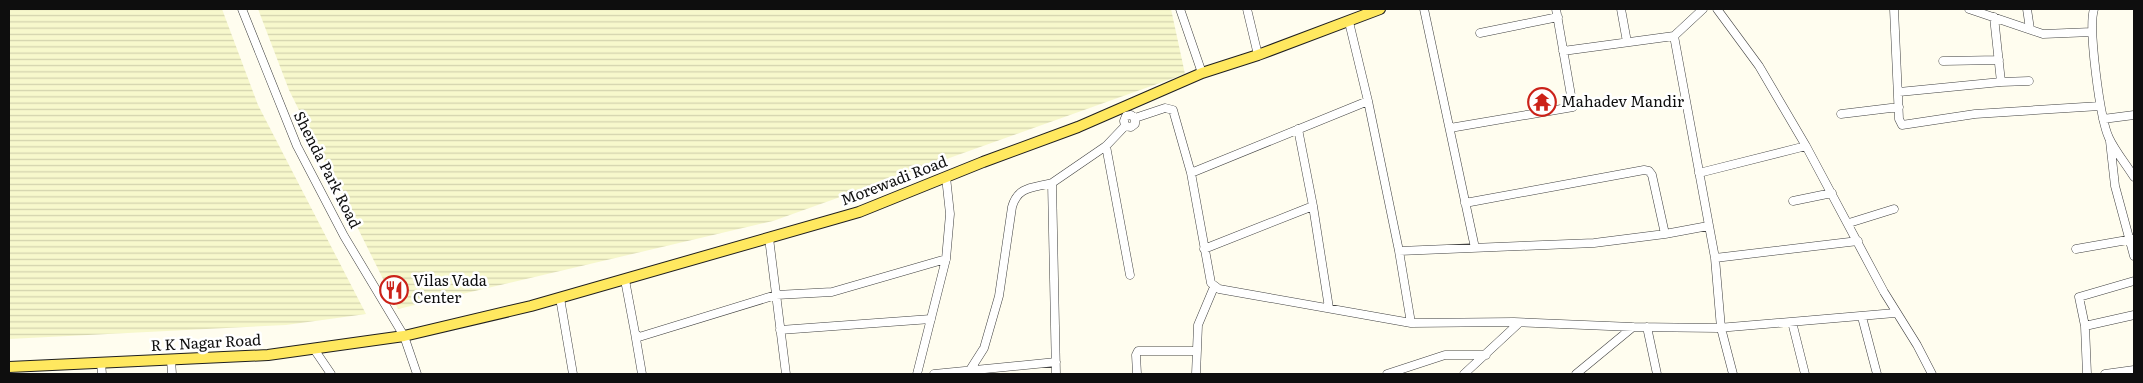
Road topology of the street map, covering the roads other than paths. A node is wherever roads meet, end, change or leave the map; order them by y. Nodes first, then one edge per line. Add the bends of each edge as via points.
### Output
1 (242, 9) edge
2 (1180, 9) edge
3 (1247, 9) edge
4 (1380, 9) edge
5 (1424, 9) edge
6 (1556, 9) edge
7 (1621, 9) edge
8 (1703, 9) edge
9 (1717, 9) edge
10 (1894, 9) edge
11 (1970, 9) edge
12 (2027, 9) edge
13 (2094, 9) edge
14 (1365, 12) edge
15 (1558, 17) junction
16 (1994, 17) junction
17 (1348, 22) junction
18 (2030, 30) junction
19 (2092, 32) junction
20 (1480, 33) dead end
21 (1674, 36) junction
22 (1627, 42) junction
23 (1564, 51) junction
24 (1258, 55) junction
25 (1998, 60) junction
26 (1943, 62) dead end
27 (1202, 73) junction
28 (2029, 81) dead end
29 (2001, 82) junction
30 (1899, 92) junction
31 (1368, 101) junction
32 (2100, 106) junction
33 (1899, 107) junction
34 (1123, 113) junction
35 (1841, 114) dead end
36 (2134, 115) edge
37 (1135, 118) junction
38 (2103, 119) junction
39 (1125, 126) junction
40 (1450, 128) junction
41 (1298, 129) junction
42 (2109, 139) junction
43 (1106, 146) junction
44 (1806, 146) junction
45 (1191, 173) junction
46 (1699, 173) junction
47 (946, 177) junction
48 (2134, 177) edge
49 (1052, 183) junction
50 (1832, 194) junction
51 (1793, 201) dead end
52 (1465, 203) junction
53 (1313, 206) junction
54 (1894, 209) dead end
55 (1849, 223) junction
56 (1708, 226) junction
57 (1665, 234) junction
58 (770, 238) junction
59 (2132, 239) edge
60 (1858, 241) junction
61 (1475, 248) junction
62 (1204, 249) junction
63 (2076, 249) dead end
64 (1399, 251) junction
65 (2134, 256) edge
66 (1715, 258) junction
67 (946, 259) junction
68 (1130, 275) dead end
69 (625, 280) junction
70 (2134, 281) edge
71 (1214, 287) junction
72 (776, 295) junction
73 (560, 298) junction
74 (1329, 308) junction
75 (1896, 313) junction
76 (2134, 315) edge
77 (1862, 317) junction
78 (931, 319) junction
79 (1792, 322) junction
80 (1411, 323) junction
81 (1519, 323) junction
82 (2085, 326) junction
83 (1633, 327) junction
84 (1646, 328) junction
85 (1721, 328) junction
86 (780, 330) junction
87 (635, 333) junction
88 (404, 336) junction
89 (314, 349) junction
90 (1196, 351) junction
91 (1486, 354) junction
92 (171, 360) junction
93 (1056, 362) junction
94 (101, 363) junction
95 (9, 367) edge
96 (33, 370) edge
97 (970, 370) junction
98 (2134, 370) edge
99 (102, 374) edge
100 (172, 374) edge
101 (331, 374) edge
102 (417, 374) edge
103 (570, 374) edge
104 (642, 374) edge
105 (786, 374) edge
106 (917, 374) edge
107 (934, 374) edge
108 (1056, 374) edge
109 (1137, 374) edge
110 (1196, 374) edge
111 (1387, 374) edge
112 (1464, 374) edge
113 (1576, 374) edge
114 (1656, 374) edge
115 (1733, 374) edge
116 (1805, 374) edge
117 (1878, 374) edge
118 (1932, 374) edge
119 (2086, 374) edge
120 (2105, 374) edge

1 - 88 street, Shenda Park Road via 297,146 344,236
2 - 27 street
3 - 24 street
4 - 14 main road, Morewadi Road
5 - 40 street
6 - 15 street
7 - 22 street
8 - 21 street
9 - 44 street via 1759,66
10 - 30 street
11 - 16 street
12 - 18 street
13 - 19 street
14 - 17 main road, Morewadi Road
15 - 20 street
15 - 23 street
16 - 18 street
16 - 25 street
17 - 24 main road, Morewadi Road
17 - 31 street
18 - 19 street via 2043,34
19 - 32 street
21 - 22 street
21 - 46 street
22 - 23 street
23 - 40 street via 1573,107
24 - 27 main road, Morewadi Road
25 - 26 street
25 - 29 street
27 - 34 main road, Morewadi Road
28 - 29 street
29 - 30 street
30 - 33 street
31 - 41 street
31 - 64 street
32 - 33 street via 1975,114 1902,125
32 - 38 street
33 - 35 street
34 - 37 street
34 - 39 street
34 - 47 main road, Morewadi Road
36 - 38 street
37 - 39 street via 1134,126
37 - 45 street via 1165,108 1173,110
38 - 42 street
39 - 43 street
40 - 52 street
41 - 45 street
41 - 53 street
42 - 48 street
42 - 59 street via 2115,186
43 - 49 street
43 - 68 street
44 - 46 street
44 - 50 street
45 - 62 street
46 - 56 street
47 - 58 main road, Morewadi Road via 859,212
47 - 67 street via 950,214
49 - 93 street
49 - 97 street via 1023,190 1015,196 999,296 984,348
50 - 51 street
50 - 55 street
52 - 57 street via 1644,170 1652,175
52 - 61 street
53 - 62 street
53 - 74 street
54 - 55 street
55 - 60 street
56 - 57 street
56 - 66 street
57 - 61 street via 1594,243
58 - 69 main road, Morewadi Road
58 - 72 street
59 - 63 street
59 - 65 street
60 - 66 street
60 - 75 street
61 - 64 street
62 - 71 street
64 - 80 street
66 - 85 street
67 - 72 street via 832,292
67 - 78 street
69 - 73 main road, Morewadi Road
69 - 87 street
70 - 82 street via 2079,298
71 - 74 street
71 - 90 street via 1198,324
72 - 86 street
72 - 87 street via 648,336 640,337
73 - 88 main road, Morewadi Road
73 - 103 street
74 - 80 street
75 - 77 street
75 - 118 street
76 - 82 street
77 - 79 street
77 - 117 street
78 - 86 street
78 - 106 street
79 - 85 street
79 - 116 street
80 - 81 street
81 - 83 street
81 - 91 street
82 - 119 street
83 - 84 street
83 - 113 street
84 - 85 street
84 - 114 street
85 - 115 street
86 - 105 street
87 - 104 street
88 - 89 main road, R K Nagar Road
88 - 102 street, Shenda Park Road
89 - 92 main road, R K Nagar Road
89 - 101 street
90 - 109 street via 1138,351
90 - 110 street
91 - 111 street via 1445,355
91 - 112 street
92 - 94 main road, R K Nagar Road
92 - 100 street
93 - 97 street
93 - 108 street
94 - 96 main road, R K Nagar Road
94 - 99 street
95 - 96 main road, R K Nagar Road
97 - 107 street
98 - 120 street

